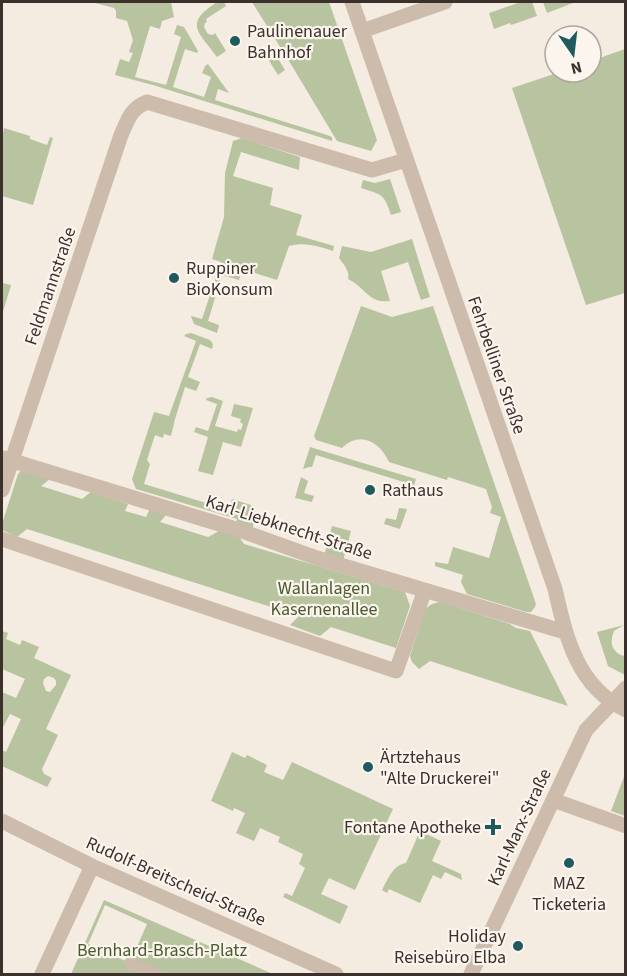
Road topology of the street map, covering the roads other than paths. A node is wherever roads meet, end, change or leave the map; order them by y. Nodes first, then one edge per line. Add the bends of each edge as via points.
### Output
1 (352, 2) edge
2 (445, 2) edge
3 (362, 31) junction
4 (406, 160) junction
5 (6, 459) edge
6 (2, 490) edge
7 (2, 538) edge
8 (425, 590) junction
9 (565, 632) junction
10 (626, 688) edge
11 (611, 703) junction
12 (626, 710) edge
13 (553, 800) junction
14 (2, 821) edge
15 (626, 826) edge
16 (92, 866) junction
17 (132, 969) edge
18 (42, 975) edge
19 (156, 975) edge
20 (336, 975) edge
21 (471, 975) edge

1 - 3 street, Fehrbelliner Straße
2 - 3 street
3 - 4 street, Fehrbelliner Straße
4 - 5 street, Feldmannstraße via 372,170 147,102 137,105 121,135
4 - 9 street, Fehrbelliner Straße via 555,589
5 - 6 street, Feldmannstraße
5 - 8 street, Karl-Liebknecht-Straße
7 - 8 street via 396,671
8 - 9 street, Karl-Liebknecht-Straße
9 - 11 street, Fehrbelliner Straße via 587,679
10 - 11 street, Karl-Marx-Straße
11 - 12 street, Fehrbelliner Straße
11 - 13 street, Karl-Marx-Straße via 586,730
13 - 15 street
13 - 21 street, Karl-Marx-Straße
14 - 16 street, Rudolf-Breitscheid-Straße
16 - 18 street
16 - 20 street, Rudolf-Breitscheid-Straße
17 - 19 street

